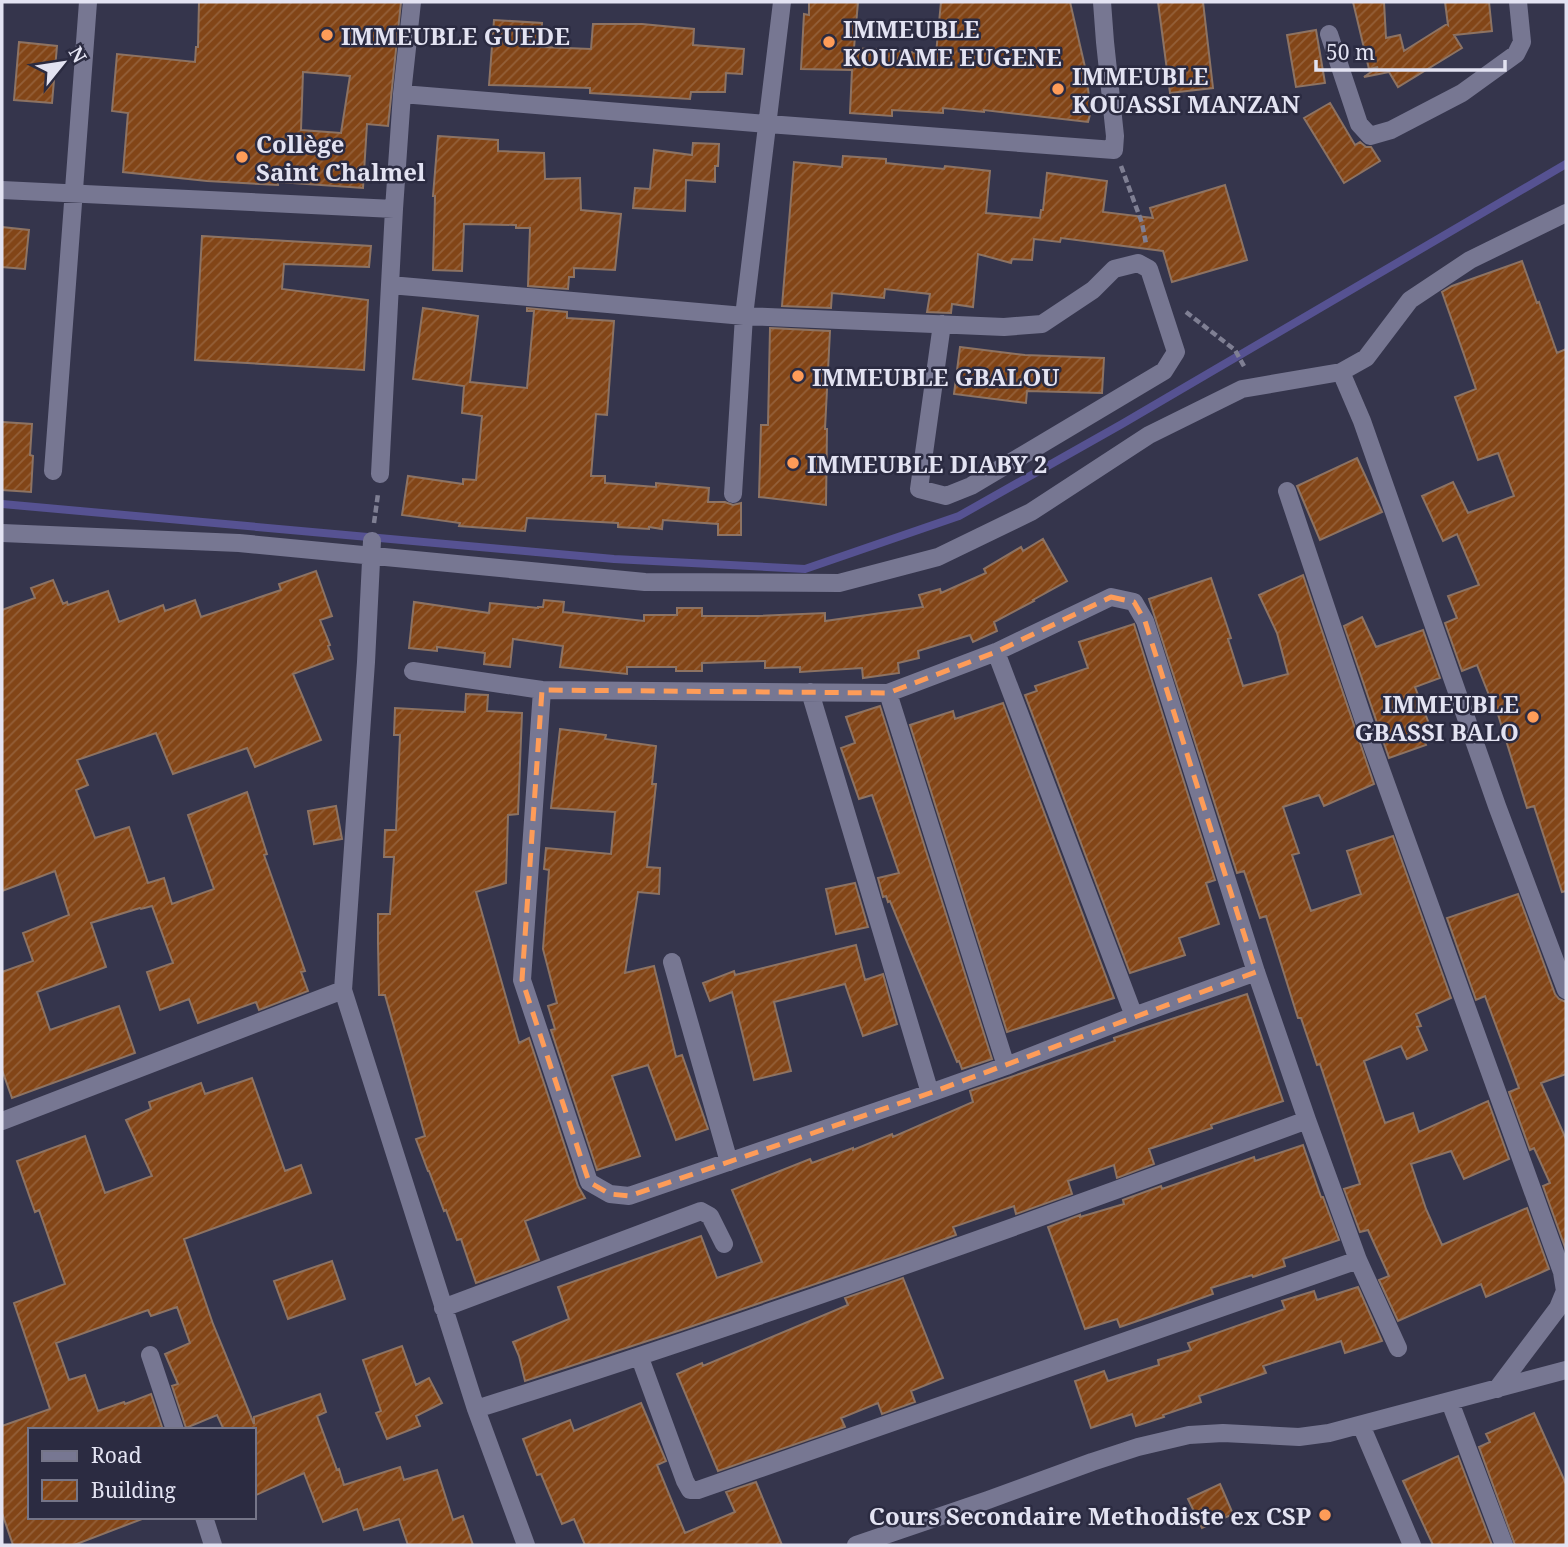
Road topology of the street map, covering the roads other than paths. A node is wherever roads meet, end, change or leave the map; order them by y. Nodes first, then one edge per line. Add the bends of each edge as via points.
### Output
1 (88, 2) edge
2 (412, 2) edge
3 (782, 2) edge
4 (1102, 2) edge
5 (1518, 2) edge
6 (1329, 34) dead end
7 (402, 94) junction
8 (768, 124) junction
9 (2, 190) edge
10 (74, 194) junction
11 (394, 209) junction
12 (1566, 215) edge
13 (390, 285) junction
14 (744, 316) junction
15 (942, 324) junction
16 (1341, 372) junction
17 (53, 471) dead end
18 (380, 474) road end
19 (1287, 491) dead end
20 (733, 494) dead end
21 (2, 533) edge
22 (372, 548) junction
23 (996, 652) junction
24 (413, 671) dead end
25 (542, 690) junction
26 (810, 692) junction
27 (888, 693) junction
28 (671, 962) dead end
29 (1256, 972) junction
30 (343, 990) junction
31 (1566, 990) edge
32 (1133, 1016) junction
33 (1006, 1066) junction
34 (930, 1093) junction
35 (1307, 1120) junction
36 (2, 1121) edge
37 (729, 1162) junction
38 (724, 1244) dead end
39 (1358, 1261) junction
40 (1564, 1271) edge
41 (443, 1308) junction
42 (1398, 1348) dead end
43 (150, 1355) dead end
44 (640, 1357) junction
45 (1566, 1370) edge
46 (1497, 1389) junction
47 (1450, 1402) junction
48 (476, 1409) junction
49 (1362, 1424) junction
50 (174, 1428) edge
51 (205, 1519) edge
52 (213, 1545) edge
53 (526, 1545) edge
54 (856, 1545) edge
55 (1412, 1545) edge
56 (1504, 1545) edge

1 - 10 street
2 - 7 street
3 - 8 street
4 - 8 street via 1114,150
5 - 6 street via 1522,42 1516,54 1462,93 1370,136 1359,124
7 - 8 street
7 - 11 street
8 - 14 street
9 - 10 street
10 - 11 street
10 - 17 street
11 - 13 street
12 - 16 street via 1470,260 1410,300 1366,358
13 - 14 street
13 - 18 street
14 - 15 street
14 - 20 street
15 - 15 street via 1042,324 1093,290 1114,269 1138,263 1149,269 1176,352 1164,371 971,486 946,496 919,489
16 - 22 street via 1242,389 1149,435 1031,512 938,557 839,583 645,582
16 - 31 street
19 - 40 street via 1371,742
21 - 22 street
22 - 30 street
23 - 27 street
23 - 29 street via 1111,597 1133,602 1145,621
23 - 32 street
24 - 25 street
25 - 26 street
25 - 37 street via 522,979 589,1182 610,1194 629,1196
26 - 27 street
26 - 34 street
27 - 33 street
28 - 37 street
29 - 32 street
29 - 35 street
30 - 36 street
30 - 41 street
32 - 33 street
33 - 34 street
34 - 37 street
35 - 39 street
35 - 44 street
38 - 41 street via 710,1216 701,1211
39 - 42 street
39 - 44 street via 698,1490 690,1490 685,1481
40 - 46 street via 1565,1291 1558,1308
41 - 48 street
43 - 50 street
44 - 48 street
45 - 46 street
46 - 47 street
47 - 49 street
47 - 56 street
48 - 53 street
49 - 54 street via 1299,1437 1189,1435 1138,1447
49 - 55 street
51 - 52 street

